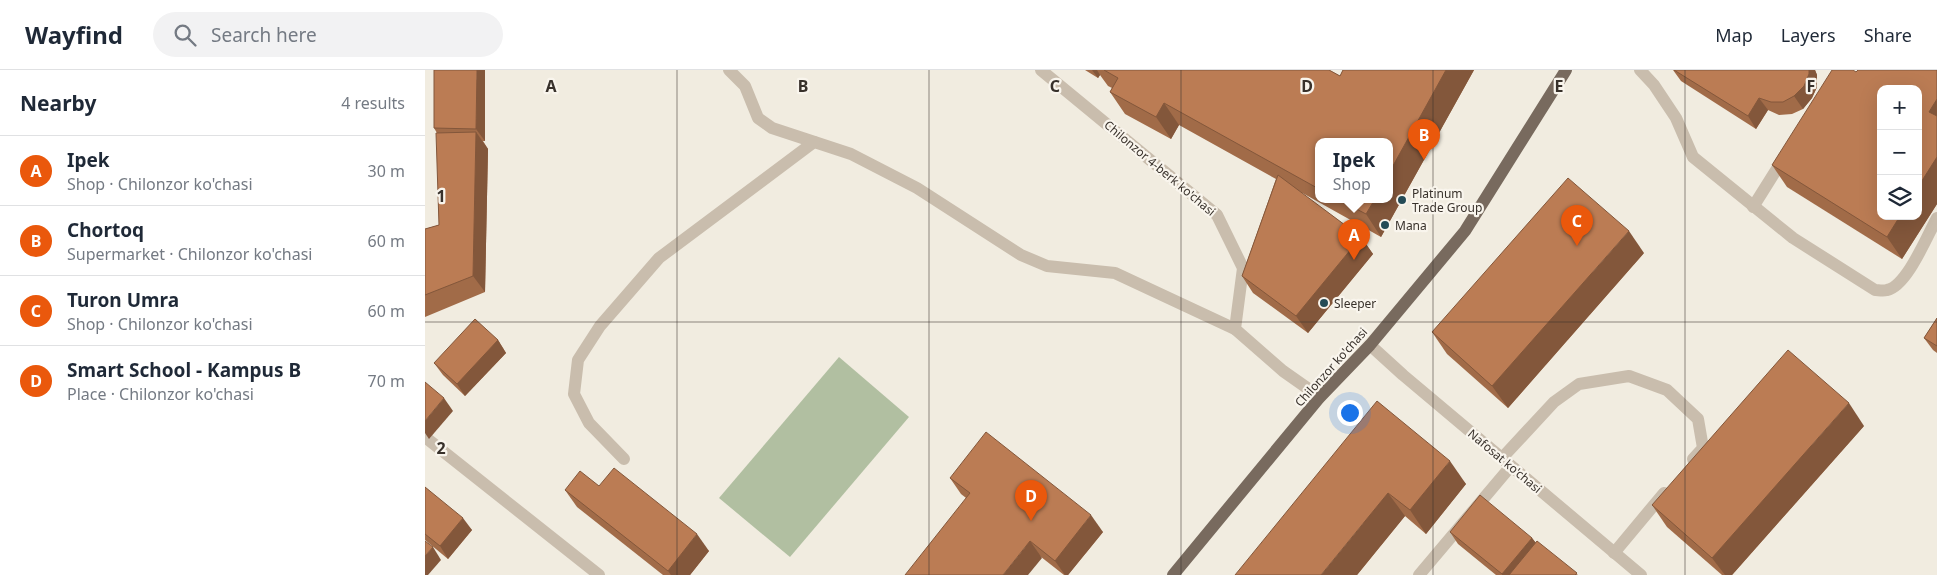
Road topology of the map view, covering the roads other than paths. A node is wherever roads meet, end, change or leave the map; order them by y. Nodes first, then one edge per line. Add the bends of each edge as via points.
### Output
1 (729, 70) edge
2 (1041, 70) edge
3 (1566, 70) edge
4 (1640, 70) edge
5 (815, 142) junction
6 (1793, 143) edge
7 (1753, 207) junction
8 (1937, 218) edge
9 (1235, 329) junction
10 (1370, 345) junction
11 (1320, 397) junction
12 (425, 437) edge
13 (624, 459) dead end
14 (1506, 462) junction
15 (1684, 470) edge
16 (1671, 485) edge
17 (1614, 552) junction
18 (599, 575) edge
19 (1173, 575) edge
20 (1419, 575) edge
21 (1641, 575) edge

1 - 5 street via 745,86 759,118 772,128
2 - 9 street, Chilonzor 4-berk ko'chasi via 1217,215 1243,268
3 - 10 main road, Chilonzor ko'chasi via 1465,231
4 - 7 street via 1655,85 1676,118 1693,157
5 - 9 street via 851,154 917,188 1047,266 1115,274
5 - 13 street via 659,258 600,326 578,360 574,394 589,423
6 - 7 street
7 - 8 street via 1793,238 1875,290 1887,290 1899,284
9 - 11 street via 1283,371
10 - 11 main road, Chilonzor ko'chasi
10 - 14 street, Nafosat ko'chasi
11 - 19 main road, Chilonzor ko'chasi
12 - 18 street
14 - 15 street via 1554,402 1579,384 1629,376 1667,390 1698,419 1703,448
14 - 17 street, Nafosat ko'chasi
14 - 20 street
16 - 17 street
17 - 21 street, Nafosat ko'chasi

